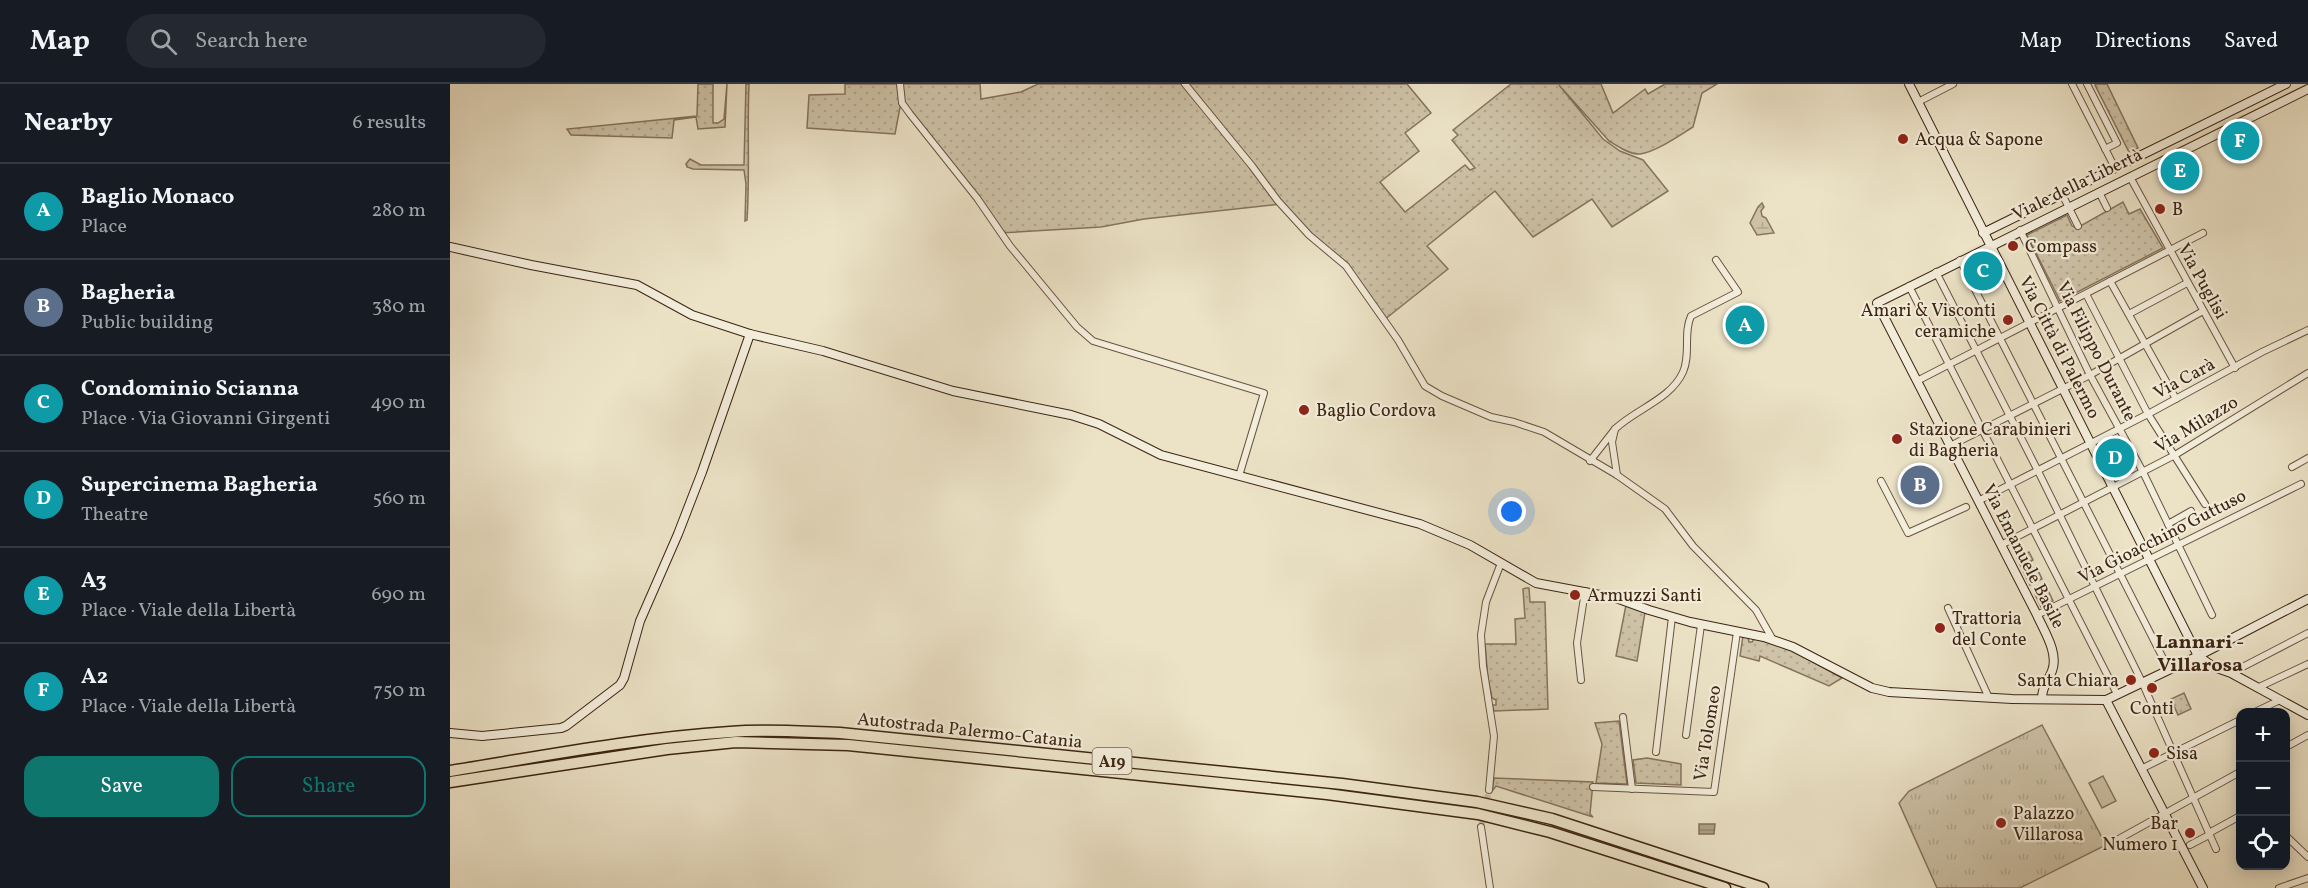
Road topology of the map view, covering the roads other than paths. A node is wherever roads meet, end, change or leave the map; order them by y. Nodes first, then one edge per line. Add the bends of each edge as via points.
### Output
1 (900, 84) edge
2 (1185, 84) edge
3 (1909, 84) edge
4 (1953, 84) edge
5 (2072, 84) edge
6 (2087, 84) edge
7 (2286, 84) edge
8 (2308, 90) edge
9 (1918, 102) junction
10 (2239, 107) junction
11 (2245, 120) junction
12 (2105, 149) junction
13 (2145, 153) junction
14 (2152, 166) junction
15 (2115, 168) junction
16 (2130, 177) junction
17 (2099, 192) junction
18 (2062, 194) junction
19 (2068, 207) junction
20 (2107, 208) dead end
21 (2078, 226) dead end
22 (2020, 230) junction
23 (1983, 233) junction
24 (2203, 233) dead end
25 (1990, 245) junction
26 (450, 247) edge
27 (2169, 251) junction
28 (1716, 260) dead end
29 (1960, 260) junction
30 (1936, 272) junction
31 (2110, 281) junction
32 (2187, 283) junction
33 (1909, 286) junction
34 (2085, 294) junction
35 (1877, 303) joint
36 (2058, 308) junction
37 (2203, 311) junction
38 (2129, 314) junction
39 (2029, 322) junction
40 (2308, 330) edge
41 (750, 334) junction
42 (2000, 338) junction
43 (2145, 344) junction
44 (1976, 350) junction
45 (2120, 358) junction
46 (1948, 364) junction
47 (2235, 368) junction
48 (2308, 373) edge
49 (2090, 375) junction
50 (1917, 381) junction
51 (2062, 389) junction
52 (2176, 399) junction
53 (2033, 402) junction
54 (2148, 414) junction
55 (2009, 415) junction
56 (1615, 429) junction
57 (1982, 429) junction
58 (2119, 429) junction
59 (2090, 443) junction
60 (1950, 446) junction
61 (1600, 447) junction
62 (1613, 447) junction
63 (2175, 456) junction
64 (2062, 458) junction
65 (2308, 458) edge
66 (1590, 461) junction
67 (2292, 467) dead end
68 (2038, 471) junction
69 (2143, 472) junction
70 (1617, 475) junction
71 (1239, 476) junction
72 (1881, 481) dead end
73 (2301, 484) dead end
74 (2010, 485) junction
75 (2113, 488) junction
76 (1978, 501) junction
77 (2085, 503) junction
78 (2205, 504) dead end
79 (1966, 507) dead end
80 (2191, 511) dead end
81 (2059, 516) junction
82 (2168, 524) junction
83 (2033, 529) junction
84 (2001, 545) junction
85 (2178, 545) junction
86 (2149, 559) junction
87 (1502, 563) junction
88 (2120, 574) junction
89 (2095, 586) junction
90 (1585, 591) junction
91 (2069, 599) junction
92 (2308, 599) edge
93 (1948, 608) dead end
94 (2037, 615) junction
95 (2212, 615) dead end
96 (1672, 617) junction
97 (1701, 625) junction
98 (1737, 632) junction
99 (2308, 633) edge
100 (1773, 640) junction
101 (2198, 656) junction
102 (2308, 664) edge
103 (2169, 670) junction
104 (2231, 674) junction
105 (1581, 680) dead end
106 (2142, 682) junction
107 (2258, 688) junction
108 (2117, 694) junction
109 (1989, 698) junction
110 (2042, 698) junction
111 (2106, 700) junction
112 (2280, 700) junction
113 (2263, 708) edge
114 (2308, 715) edge
115 (1623, 717) dead end
116 (2236, 724) edge
117 (450, 734) edge
118 (1686, 735) dead end
119 (2308, 735) edge
120 (2290, 745) edge
121 (1656, 753) dead end
122 (2173, 753) junction
123 (2141, 769) junction
124 (450, 771) edge
125 (2236, 775) edge
126 (450, 782) edge
127 (1593, 787) dead end
128 (1632, 789) junction
129 (1490, 790) tunnel mouth
130 (2193, 799) junction
131 (2165, 815) junction
132 (2236, 819) edge
133 (1481, 827) tunnel mouth
134 (2209, 834) junction
135 (2117, 840) dead end
136 (2290, 840) edge
137 (2190, 845) dead end
138 (2216, 849) dead end
139 (2308, 857) edge
140 (2308, 878) edge
141 (1490, 888) edge
142 (1725, 888) edge
143 (1763, 888) edge
144 (2203, 888) edge
145 (2278, 888) edge

1 - 71 street via 903,103 910,114 1010,246 1093,342 1264,393
2 - 66 street via 1278,201 1309,235 1346,266 1425,386 1491,417 1544,432
3 - 9 street, Via Città di Palermo
4 - 9 street
5 - 12 street
6 - 12 street via 2117,143
7 - 10 street, Viale della Libertà
8 - 11 street, Viale della Libertà
9 - 23 street, Via Città di Palermo
10 - 11 street
10 - 13 street, Viale della Libertà
11 - 14 street, Viale della Libertà
12 - 15 street
13 - 14 street
13 - 15 street, Viale della Libertà
14 - 16 street, Viale della Libertà
15 - 18 street, Viale della Libertà
16 - 17 street, Viale della Libertà
16 - 27 street, Via Puglisi
17 - 19 street, Viale della Libertà
17 - 20 street
18 - 19 street
18 - 23 street, Viale della Libertà
19 - 21 street
19 - 22 street, Viale della Libertà
22 - 25 street, Viale della Libertà
22 - 36 street, Via Filippo Durante
23 - 25 street, Via Città di Palermo
24 - 27 street
25 - 29 street, Viale della Libertà
25 - 39 street, Via Città di Palermo
26 - 41 street via 637,285 692,315
27 - 31 street
27 - 32 street, Via Puglisi
28 - 56 street via 1738,292 1691,316 1687,323 1684,371 1674,387
29 - 30 street, Viale della Libertà
29 - 42 street
30 - 33 street, Viale della Libertà
30 - 44 street
31 - 34 street
31 - 38 street
32 - 37 street, Via Puglisi
32 - 38 street
33 - 35 street, Viale della Libertà
33 - 46 street
34 - 36 street
34 - 45 street
35 - 50 street, Via Emanuele Basile
36 - 39 street
36 - 49 street, Via Filippo Durante
37 - 43 street
37 - 47 street, Via Puglisi
38 - 43 street
39 - 42 street
39 - 51 street, Via Città di Palermo
40 - 47 street, Via Carà
41 - 71 street via 823,351 953,391 1071,415 1099,424 1161,455
41 - 117 street via 699,482 640,621 620,686 561,728 482,736
42 - 44 street
42 - 53 street
43 - 45 street
43 - 52 street
44 - 46 street
44 - 55 street
45 - 49 street
45 - 54 street
46 - 50 street
46 - 57 street
47 - 52 street, Via Carà
48 - 63 street, Via Milazzo
49 - 51 street
49 - 58 street, Via Filippo Durante
50 - 60 street, Via Emanuele Basile
51 - 53 street
51 - 59 street, Via Città di Palermo
52 - 54 street, Via Carà
53 - 55 street
53 - 64 street
54 - 58 street, Via Carà
54 - 63 street
55 - 57 street
55 - 68 street
56 - 61 street
56 - 62 street
57 - 60 street
57 - 74 street
58 - 59 street, Via Carà
58 - 69 street, Via Filippo Durante
59 - 64 street, Via Carà
59 - 75 street, Via Città di Palermo
60 - 76 street, Via Emanuele Basile
61 - 62 street via 1606,443
61 - 66 street
62 - 70 street
63 - 69 street, Via Milazzo
63 - 78 street
64 - 68 street, Via Carà
64 - 77 street
65 - 67 street
66 - 70 street
68 - 74 street, Via Carà
68 - 81 street
69 - 75 street, Via Milazzo
69 - 82 street, Via Filippo Durante
70 - 100 street via 1665,509 1693,546 1756,610
71 - 87 street via 1420,524
72 - 79 street via 1908,533
73 - 85 street, Via Gioacchino Guttuso
74 - 76 street, Via Carà
74 - 83 street
75 - 77 street, Via Milazzo
75 - 86 street, Via Città di Palermo
76 - 84 street, Via Emanuele Basile
77 - 81 street, Via Milazzo
77 - 88 street
80 - 82 street
81 - 83 street, Via Milazzo
81 - 89 street
82 - 85 street, Via Filippo Durante
83 - 84 street, Via Milazzo
83 - 91 street
84 - 94 street, Via Emanuele Basile
85 - 86 street, Via Gioacchino Guttuso
85 - 95 street, Via Filippo Durante
86 - 88 street, Via Gioacchino Guttuso
86 - 101 street, Via Città di Palermo
87 - 90 street via 1536,583
87 - 129 street via 1486,602 1481,635 1494,736
88 - 89 street, Via Gioacchino Guttuso
88 - 103 street
89 - 91 street, Via Gioacchino Guttuso
89 - 106 street
90 - 96 street
90 - 105 street via 1577,643
91 - 94 street, Via Gioacchino Guttuso
91 - 108 street
92 - 101 street
93 - 109 street
94 - 110 street, Via Emanuele Basile via 2054,658
96 - 97 street
96 - 121 street
97 - 98 street
97 - 118 street
98 - 100 street
98 - 128 street, Via Tolomeo via 1714,792
99 - 104 street
100 - 109 street via 1872,688
101 - 103 street
101 - 104 street
102 - 107 street
103 - 106 street
104 - 107 street
106 - 108 street
106 - 122 street
107 - 112 street
108 - 111 street
109 - 110 street
110 - 111 street
111 - 123 street
112 - 113 street
112 - 114 street
115 - 128 street
116 - 122 street
119 - 120 street
122 - 123 street
122 - 130 street
123 - 131 street
124 - 143 highway, Autostrada Palermo-Catania / A19 via 732,732 862,735 1342,784 1477,802 1552,819
125 - 130 street
126 - 142 highway, Autostrada Palermo-Catania / A19 via 736,742 848,745 1327,794 1478,814 1550,832
127 - 128 street, Via Tolomeo
130 - 131 street
130 - 134 street
131 - 135 street
131 - 144 street
132 - 134 street
133 - 141 street
134 - 137 street
134 - 138 street
136 - 139 street
140 - 145 street

